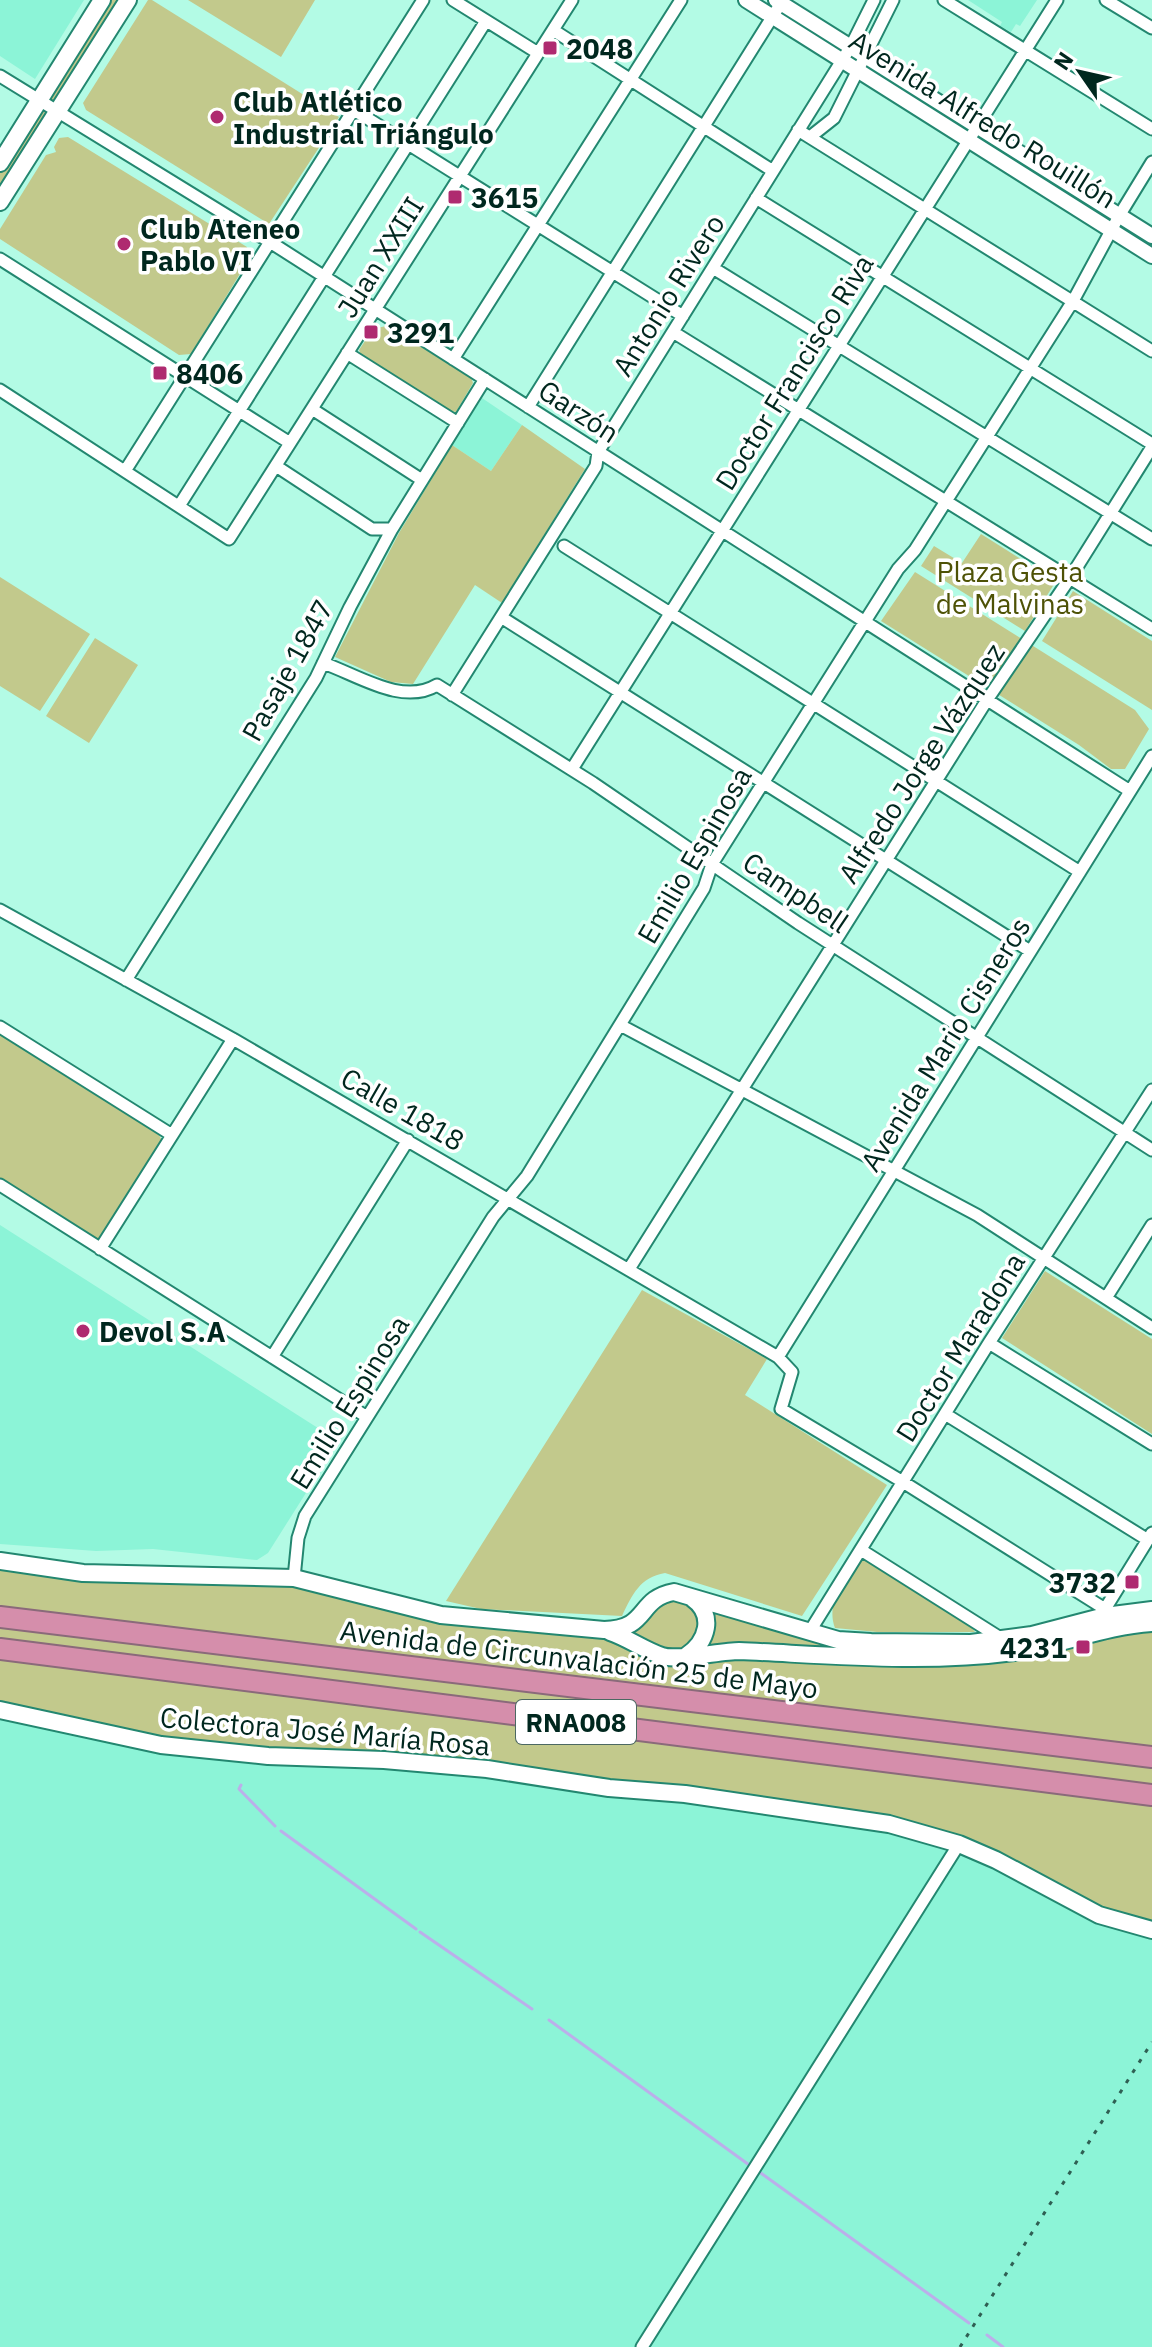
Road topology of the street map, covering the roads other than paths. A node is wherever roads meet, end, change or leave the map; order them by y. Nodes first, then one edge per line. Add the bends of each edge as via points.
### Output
1 (102, 0) edge
2 (128, 0) edge
3 (423, 0) edge
4 (453, 0) edge
5 (572, 0) edge
6 (681, 0) edge
7 (746, 0) edge
8 (874, 0) edge
9 (893, 0) edge
10 (944, 0) edge
11 (1057, 0) edge
12 (1106, 0) edge
13 (778, 2) edge
14 (772, 17) junction
15 (486, 21) junction
16 (1152, 28) edge
17 (553, 30) junction
18 (851, 46) junction
19 (1026, 51) junction
20 (538, 53) junction
21 (866, 56) junction
22 (842, 60) junction
23 (858, 71) junction
24 (0, 76) edge
25 (630, 79) junction
26 (39, 100) junction
27 (354, 110) junction
28 (57, 111) junction
29 (704, 126) junction
30 (978, 126) junction
31 (1152, 129) edge
32 (798, 130) junction
33 (810, 137) junction
34 (969, 140) junction
35 (408, 144) junction
36 (1152, 162) edge
37 (0, 163) edge
38 (773, 171) junction
39 (459, 177) junction
40 (756, 198) junction
41 (0, 202) edge
42 (925, 209) junction
43 (1119, 216) junction
44 (538, 225) junction
45 (1111, 230) junction
46 (1152, 236) edge
47 (270, 242) junction
48 (1152, 256) edge
49 (0, 259) edge
50 (713, 268) junction
51 (612, 272) junction
52 (324, 277) junction
53 (883, 277) junction
54 (1073, 301) junction
55 (375, 309) junction
56 (683, 316) junction
57 (673, 332) junction
58 (839, 346) junction
59 (1152, 351) edge
60 (347, 353) junction
61 (453, 359) junction
62 (1031, 368) junction
63 (185, 377) junction
64 (485, 379) junction
65 (0, 390) edge
66 (528, 407) junction
67 (312, 409) junction
68 (799, 410) junction
69 (239, 411) junction
70 (458, 423) junction
71 (987, 437) junction
72 (290, 443) junction
73 (1152, 445) edge
74 (598, 452) junction
75 (276, 466) junction
76 (125, 471) junction
77 (422, 480) junction
78 (947, 502) junction
79 (179, 506) junction
80 (1111, 513) junction
81 (392, 529) junction
82 (722, 531) junction
83 (1152, 539) edge
84 (564, 546) dead end
85 (1070, 578) junction
86 (670, 613) junction
87 (501, 617) junction
88 (864, 622) junction
89 (1152, 629) edge
90 (323, 663) junction
91 (620, 692) junction
92 (452, 695) junction
93 (987, 700) junction
94 (813, 704) junction
95 (1150, 762) edge
96 (572, 769) junction
97 (936, 781) junction
98 (763, 782) junction
99 (1130, 791) junction
100 (886, 860) junction
101 (712, 864) junction
102 (1080, 872) junction
103 (1, 913) edge
104 (833, 946) junction
105 (1030, 951) junction
106 (126, 980) junction
107 (622, 1026) junction
108 (0, 1027) edge
109 (977, 1038) junction
110 (233, 1039) junction
111 (741, 1090) junction
112 (1152, 1090) edge
113 (1125, 1133) junction
114 (172, 1135) junction
115 (408, 1140) junction
116 (1152, 1150) edge
117 (894, 1171) junction
118 (0, 1185) edge
119 (508, 1199) junction
120 (1152, 1225) edge
121 (100, 1249) junction
122 (1044, 1260) junction
123 (629, 1269) junction
124 (1106, 1298) junction
125 (1152, 1328) edge
126 (989, 1343) junction
127 (272, 1357) junction
128 (778, 1357) junction
129 (945, 1414) junction
130 (367, 1417) junction
131 (1152, 1444) edge
132 (903, 1482) junction
133 (1150, 1537) edge
134 (861, 1550) junction
135 (0, 1561) edge
136 (294, 1578) junction
137 (687, 1594) junction
138 (1152, 1610) edge
139 (643, 1613) junction
140 (0, 1617) edge
141 (1104, 1619) junction
142 (1152, 1623) edge
143 (604, 1630) junction
144 (810, 1631) junction
145 (1002, 1639) junction
146 (0, 1649) edge
147 (652, 1650) junction
148 (686, 1656) junction
149 (0, 1710) edge
150 (1152, 1757) edge
151 (1152, 1795) edge
152 (959, 1844) junction
153 (1152, 1930) edge
154 (642, 2347) edge

1 - 26 main road
2 - 28 main road
3 - 27 street
4 - 15 street
5 - 17 street, Juan XXIII
6 - 25 street
7 - 14 street, Avenida Alfredo Rouillón
8 - 18 street, Antonio Rivero
9 - 21 street
10 - 19 street
11 - 19 street, Doctor Francisco Riva
12 - 16 street
13 - 14 street
13 - 18 street, Avenida Alfredo Rouillón
14 - 22 street, Avenida Alfredo Rouillón
14 - 29 street
15 - 20 street
15 - 35 street
17 - 20 street, Juan XXIII
17 - 25 street
18 - 21 street, Avenida Alfredo Rouillón
18 - 22 street, Antonio Rivero
19 - 30 street, Doctor Francisco Riva
19 - 31 street
20 - 39 street, Juan XXIII
21 - 23 street
21 - 30 street, Avenida Alfredo Rouillón
22 - 23 street, Avenida Alfredo Rouillón
22 - 32 street, Antonio Rivero
23 - 33 street via 834,118
23 - 34 street, Avenida Alfredo Rouillón
24 - 26 street, Garzón
25 - 29 street
25 - 44 street
26 - 28 street, Garzón
26 - 37 main road
27 - 35 street
27 - 47 street
28 - 41 main road
28 - 47 street, Garzón
29 - 38 street
29 - 51 street
30 - 34 street, Doctor Francisco Riva
30 - 43 street, Avenida Alfredo Rouillón
32 - 33 street
32 - 38 street, Antonio Rivero
33 - 42 street
34 - 42 street, Doctor Francisco Riva
34 - 45 street, Avenida Alfredo Rouillón
35 - 39 street
35 - 52 street
36 - 43 street, Emilio Espinosa
38 - 40 street, Antonio Rivero
39 - 44 street
39 - 55 street, Juan XXIII
40 - 50 street, Antonio Rivero
40 - 53 street
42 - 53 street, Doctor Francisco Riva
42 - 54 street
43 - 45 street, Emilio Espinosa
43 - 46 street, Avenida Alfredo Rouillón
44 - 51 street
44 - 61 street
45 - 48 street, Avenida Alfredo Rouillón
45 - 54 street, Emilio Espinosa
47 - 52 street, Garzón
47 - 63 street
49 - 63 street
50 - 56 street, Antonio Rivero
50 - 58 street
51 - 56 street
51 - 66 street
52 - 55 street, Garzón
52 - 69 street
53 - 58 street, Doctor Francisco Riva
53 - 62 street
54 - 59 street
54 - 62 street, Emilio Espinosa
55 - 60 street, Juan XXIII
55 - 61 street, Garzón
56 - 57 street, Antonio Rivero
57 - 68 street
57 - 74 street, Antonio Rivero
58 - 68 street, Doctor Francisco Riva
58 - 71 street
60 - 67 street, Juan XXIII
60 - 70 street
61 - 64 street, Garzón
62 - 71 street, Emilio Espinosa
62 - 73 street
63 - 69 street
63 - 76 street
64 - 66 street, Garzón
64 - 70 street, Pasaje 1847
65 - 76 street
66 - 74 street, Garzón
67 - 72 street, Juan XXIII
67 - 77 street
68 - 78 street
68 - 82 street, Doctor Francisco Riva
69 - 72 street
69 - 79 street
70 - 77 street, Pasaje 1847
71 - 78 street, Emilio Espinosa
71 - 80 street
72 - 75 street, Juan XXIII
73 - 80 street, Alfredo Jorge Vázquez
74 - 82 street, Garzón
74 - 87 street, Antonio Rivero via 596,466
75 - 79 street, Juan XXIII via 229,539
75 - 81 street via 372,529
76 - 79 street
77 - 81 street, Pasaje 1847
78 - 85 street
78 - 88 street, Emilio Espinosa
80 - 83 street
80 - 85 street, Alfredo Jorge Vázquez
81 - 90 street, Pasaje 1847
82 - 86 street, Doctor Francisco Riva
82 - 88 street, Garzón
84 - 86 street
85 - 89 street
85 - 93 street, Alfredo Jorge Vázquez
86 - 91 street, Doctor Francisco Riva
86 - 94 street
87 - 91 street
87 - 92 street, Antonio Rivero
88 - 93 street, Garzón
88 - 94 street, Emilio Espinosa
90 - 92 street, Campbell via 397,692 424,692 437,685
90 - 106 street, Pasaje 1847
91 - 96 street, Doctor Francisco Riva
91 - 98 street
92 - 96 street, Campbell
93 - 97 street, Alfredo Jorge Vázquez
93 - 99 street, Garzón
94 - 97 street
94 - 98 street, Emilio Espinosa
95 - 99 street, Avenida Mario Cisneros
96 - 101 street, Campbell
97 - 100 street, Alfredo Jorge Vázquez
97 - 102 street
98 - 100 street
98 - 101 street, Emilio Espinosa
99 - 102 street, Avenida Mario Cisneros
100 - 104 street, Alfredo Jorge Vázquez
100 - 105 street
101 - 104 street, Campbell
101 - 107 street, Emilio Espinosa via 704,888
102 - 105 street, Avenida Mario Cisneros
103 - 106 street, Calle 1818
104 - 109 street, Campbell
104 - 111 street, Alfredo Jorge Vázquez
105 - 109 street, Avenida Mario Cisneros
106 - 110 street, Calle 1818
107 - 111 street
107 - 119 street, Emilio Espinosa
108 - 114 street
109 - 113 street, Campbell
109 - 117 street, Avenida Mario Cisneros
110 - 114 street
110 - 115 street, Calle 1818
111 - 117 street
111 - 123 street, Alfredo Jorge Vázquez
112 - 113 street, Doctor Maradona
113 - 116 street, Campbell
113 - 122 street, Doctor Maradona
114 - 121 street
115 - 119 street, Calle 1818
115 - 127 street
117 - 122 street via 977,1215
117 - 128 street, Avenida Mario Cisneros
118 - 121 street
119 - 123 street, Calle 1818
119 - 130 street, Emilio Espinosa
120 - 124 street
121 - 127 street
122 - 124 street
122 - 126 street, Doctor Maradona
123 - 128 street, Calle 1818
124 - 125 street
126 - 129 street, Doctor Maradona
126 - 131 street
127 - 130 street
128 - 132 street via 792,1372 781,1409
129 - 132 street, Doctor Maradona
129 - 133 street
130 - 136 street, Emilio Espinosa via 305,1516
132 - 134 street, Doctor Maradona
132 - 141 street
133 - 141 street
134 - 144 street, Doctor Maradona
134 - 145 street
135 - 136 main road via 83,1573
136 - 143 main road via 441,1615
137 - 139 main road via 661,1594
137 - 144 main road
137 - 148 main road via 705,1613 707,1626 697,1649
138 - 141 main road
139 - 143 main road via 631,1626
139 - 147 main road via 641,1633
140 - 150 highway, Avenida de Circunvalación 25 de Mayo / RNA008
141 - 142 main road
141 - 145 main road
141 - 148 main road via 1048,1646 950,1658 739,1651
143 - 147 main road
144 - 145 main road via 871,1642
146 - 151 highway, RNA008
147 - 148 main road via 662,1656
149 - 152 main road, Colectora José María Rosa via 161,1745 487,1769 860,1818
152 - 153 main road, Colectora José María Rosa via 1099,1915
152 - 154 street

